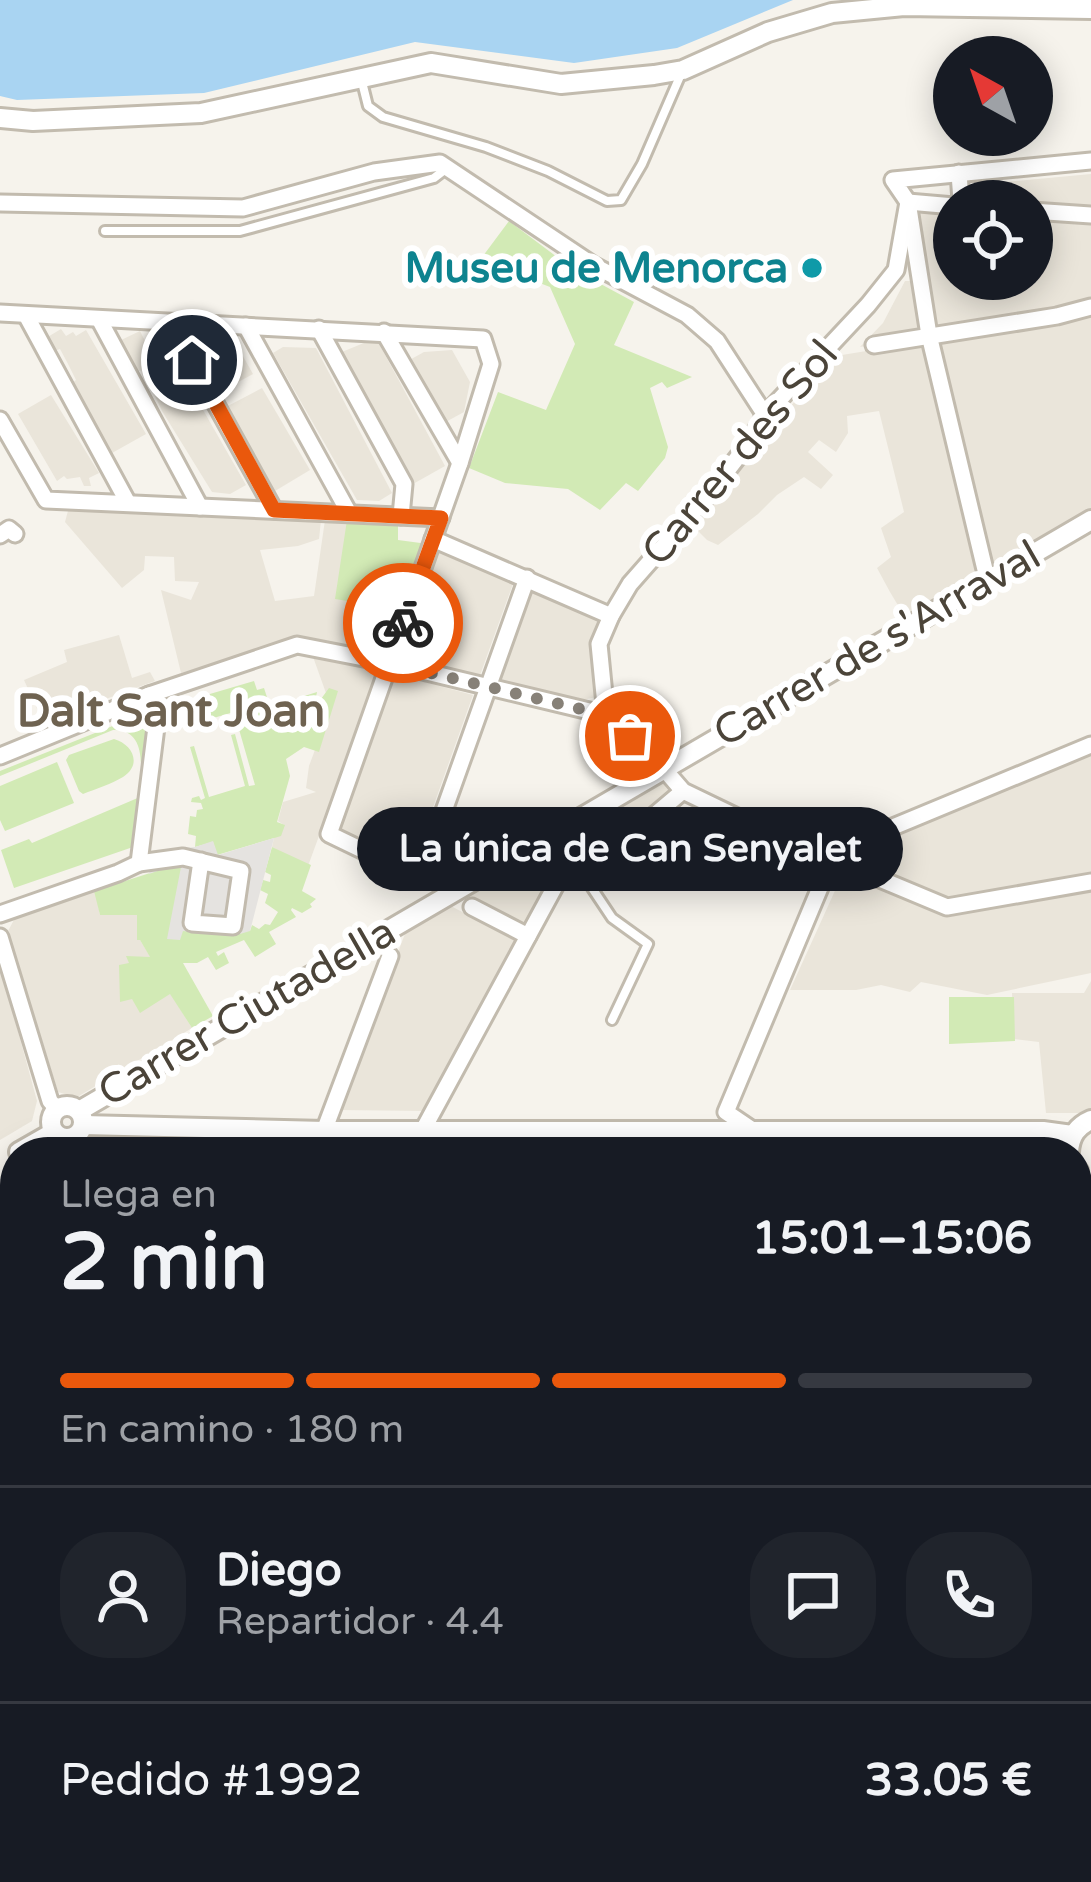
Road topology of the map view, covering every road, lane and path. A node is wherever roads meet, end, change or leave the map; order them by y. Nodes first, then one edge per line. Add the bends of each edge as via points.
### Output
1 (1086, 6) edge
2 (683, 70) junction
3 (361, 76) junction
4 (0, 118) edge
5 (1091, 161) edge
6 (448, 167) junction
7 (959, 173) junction
8 (959, 180) edge
9 (0, 202) edge
10 (908, 202) junction
11 (933, 202) edge
12 (1053, 212) edge
13 (1091, 215) edge
14 (105, 230) dead end
15 (1091, 307) edge
16 (0, 313) edge
17 (28, 317) junction
18 (99, 319) junction
19 (171, 322) junction
20 (246, 326) junction
21 (319, 329) junction
22 (384, 332) junction
23 (929, 335) junction
24 (874, 345) dead end
25 (765, 416) junction
26 (0, 420) edge
27 (460, 463) junction
28 (128, 503) junction
29 (200, 507) junction
30 (274, 510) junction
31 (349, 513) junction
32 (401, 516) junction
33 (441, 518) junction
34 (1086, 522) edge
35 (434, 539) junction
36 (1091, 543) edge
37 (526, 578) junction
38 (987, 578) junction
39 (611, 616) junction
40 (389, 663) junction
41 (488, 686) junction
42 (149, 694) junction
43 (606, 715) junction
44 (1091, 745) edge
45 (0, 756) edge
46 (664, 769) junction
47 (683, 791) junction
48 (826, 858) junction
49 (201, 861) junction
50 (140, 863) junction
51 (578, 867) junction
52 (1091, 882) edge
53 (472, 907) dead end
54 (0, 914) edge
55 (528, 936) junction
56 (0, 938) edge
57 (390, 956) dead end
58 (612, 1020) dead end
59 (57, 1109) junction
60 (81, 1118) junction
61 (423, 1130) junction
62 (324, 1131) junction
63 (396, 1131) junction
64 (54, 1132) junction
65 (756, 1132) junction
66 (45, 1137) edge
67 (66, 1137) edge
68 (70, 1137) edge
69 (391, 1137) edge
70 (539, 1137) edge
71 (689, 1137) edge
72 (1056, 1137) edge

1 - 2 street via 904,5 832,13
2 - 3 street via 560,83 431,63
2 - 3 lane via 642,164 621,200 607,201 486,147 383,117 368,106
3 - 4 street via 201,112
5 - 7 street
6 - 9 street via 374,172 243,208
6 - 14 lane via 434,178 240,231
6 - 25 street via 592,266 687,315 717,341
7 - 8 street
7 - 10 street via 893,180
10 - 11 street
10 - 23 street
10 - 25 street, Carrer des Sol via 896,270
12 - 13 street
15 - 23 street
16 - 17 street
17 - 18 street
17 - 28 street
18 - 19 street
18 - 29 street
19 - 20 street
19 - 30 street
20 - 21 street
20 - 31 street
21 - 22 street
21 - 32 street via 404,484
22 - 27 street
22 - 27 street via 483,338 491,364
23 - 24 street
23 - 38 street
25 - 39 street, Carrer des Sol
26 - 28 street via 46,500
27 - 33 street
28 - 29 street
29 - 30 street
30 - 31 street
31 - 32 street
32 - 33 street
33 - 35 street
34 - 36 street
34 - 38 street, Carrer de s'Arraval
35 - 37 street
35 - 40 street
37 - 39 street
37 - 41 street
38 - 46 street, Carrer de s'Arraval
39 - 43 street, Carrer des Sol via 599,644
40 - 41 street
40 - 41 street via 329,834 420,878
40 - 42 street via 297,645
41 - 43 street
42 - 45 street
42 - 50 street via 156,727
43 - 46 street
44 - 48 street
46 - 47 street
46 - 60 street, Carrer Ciutadella
47 - 48 street
47 - 51 street
48 - 52 street via 947,907
48 - 65 street via 726,1112
49 - 49 street via 192,923 233,926 241,871
49 - 50 street
50 - 54 street
51 - 55 street via 560,880
51 - 58 lane via 612,918 648,944
53 - 55 street
55 - 61 street
56 - 59 street
57 - 62 street
59 - 60 street via 70,1106
59 - 64 street
60 - 62 street
60 - 68 street
61 - 63 street
61 - 70 street
62 - 63 street
63 - 69 street
64 - 66 street, Carrer Ciutadella
64 - 67 street
65 - 71 street
65 - 72 street

